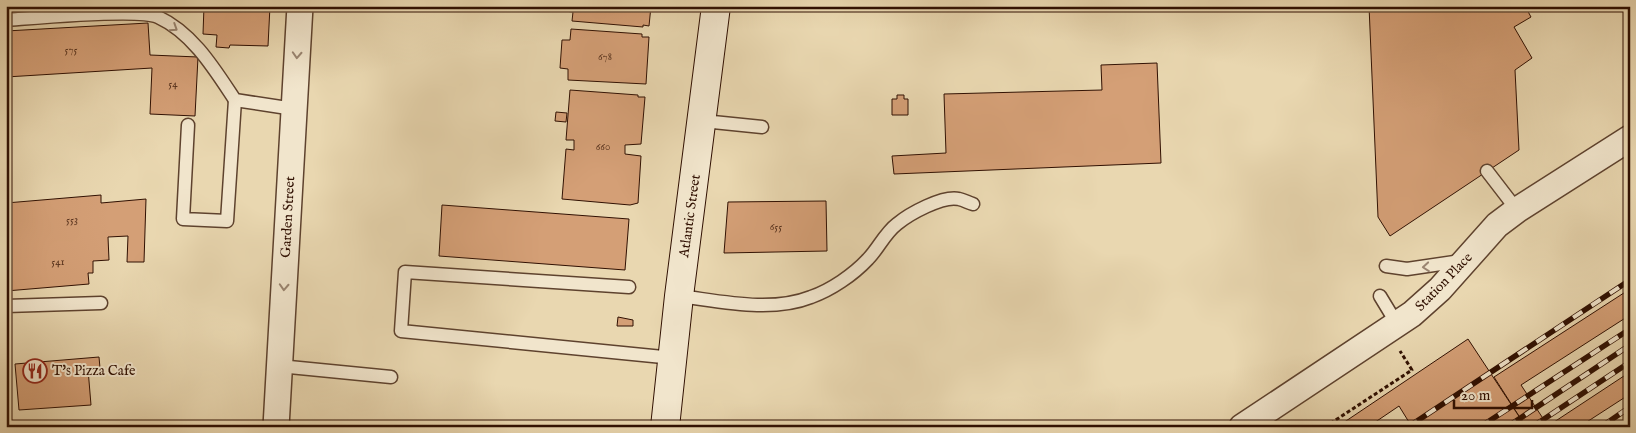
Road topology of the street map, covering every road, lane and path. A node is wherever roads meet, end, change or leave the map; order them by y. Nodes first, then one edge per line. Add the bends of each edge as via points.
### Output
1 (300, 6) edge
2 (716, 6) edge
3 (6, 20) edge
4 (235, 100) junction
5 (294, 109) junction
6 (703, 121) junction
7 (188, 125) dead end
8 (762, 126) dead end
9 (1625, 143) edge
10 (1487, 171) dead end
11 (973, 204) dead end
12 (1517, 210) junction
13 (1465, 260) junction
14 (1386, 266) dead end
15 (629, 287) dead end
16 (679, 296) junction
17 (1380, 296) dead end
18 (101, 303) dead end
19 (6, 306) edge
20 (1397, 335) junction
21 (673, 358) junction
22 (279, 366) junction
23 (391, 377) dead end
24 (1248, 425) edge
25 (276, 427) edge
26 (665, 427) edge
27 (1325, 427) edge

1 -> 5 street, Garden Street
2 - 6 street, Atlantic Street
3 -> 4 lane via 128,14 157,16 183,34 210,63
4 - 5 lane
4 - 7 lane via 227,221 183,218
5 -> 22 street, Garden Street
6 - 8 lane
6 - 16 street, Atlantic Street
9 - 12 street, Station Place
10 - 12 lane
11 - 16 lane via 958,198 928,205 896,224 868,260 851,274 810,298 770,304
12 - 13 street, Station Place via 1497,225
13 -> 14 lane via 1407,269
13 - 20 street, Station Place
15 - 21 lane via 405,272 400,331
16 - 21 street, Atlantic Street
17 - 20 lane
18 - 19 lane
20 - 24 street, Station Place
20 - 27 path via 1412,370
21 - 26 street, Atlantic Street
22 - 23 lane
22 - 25 street, Garden Street

